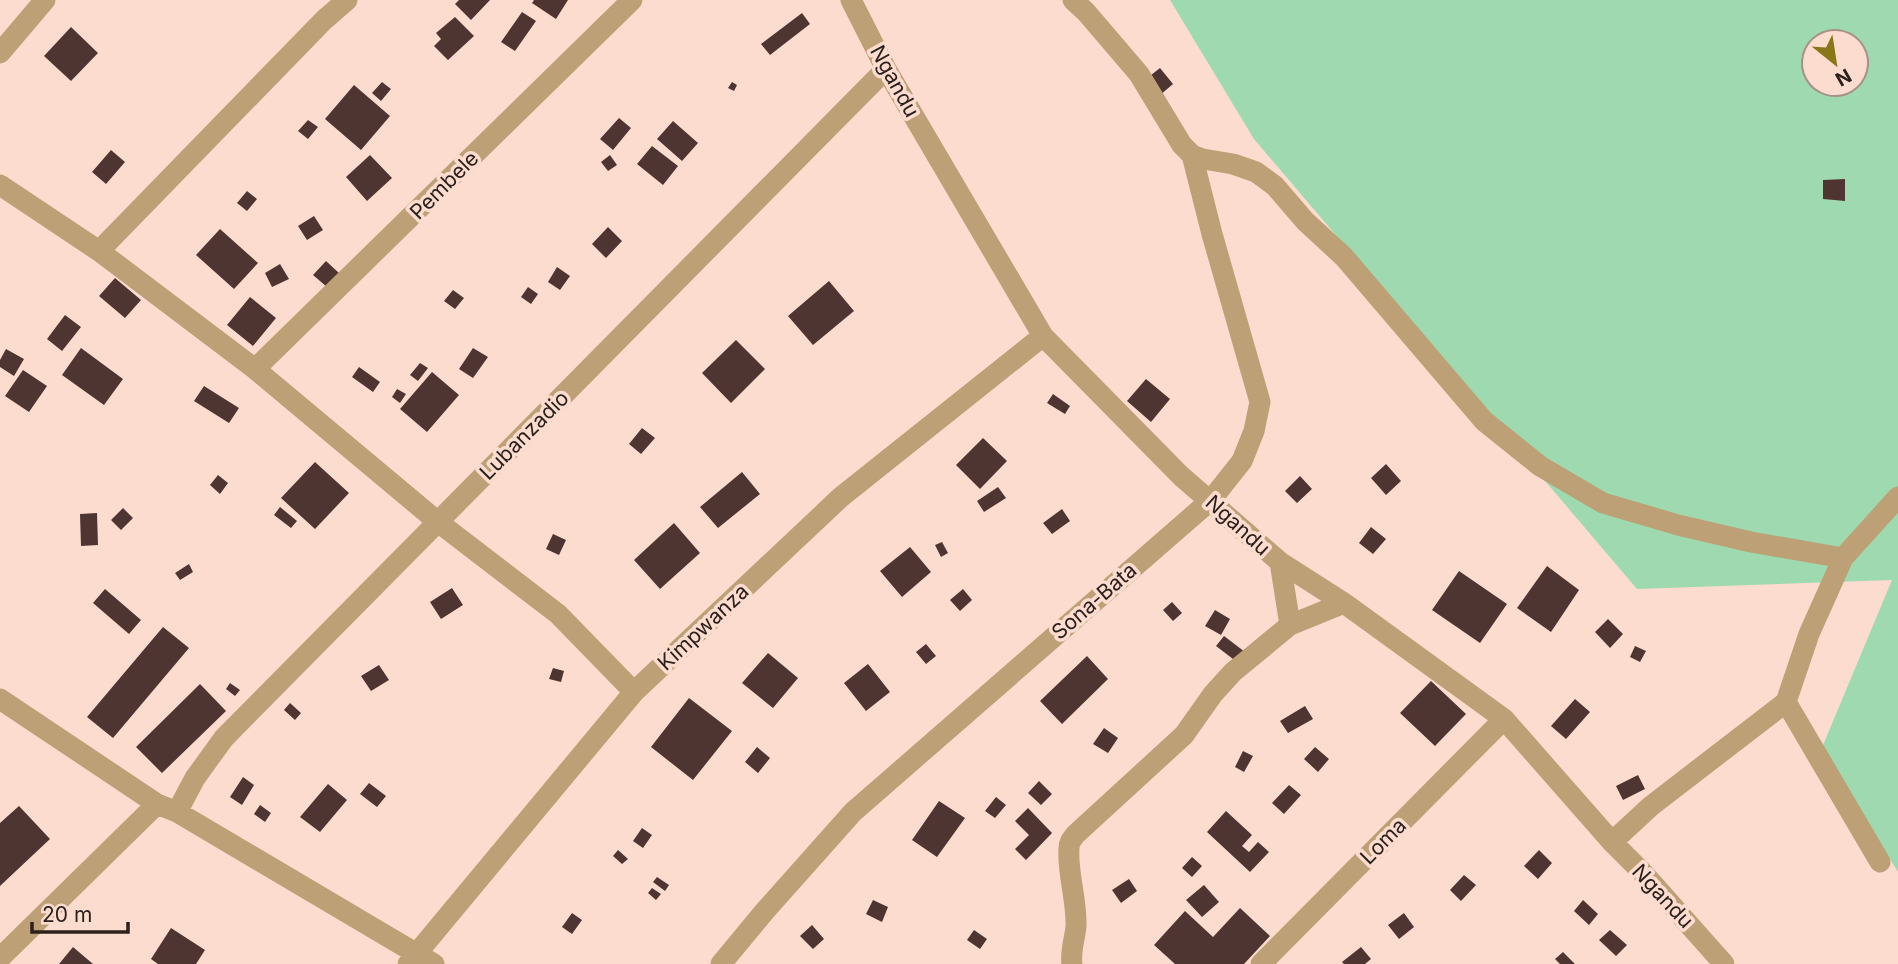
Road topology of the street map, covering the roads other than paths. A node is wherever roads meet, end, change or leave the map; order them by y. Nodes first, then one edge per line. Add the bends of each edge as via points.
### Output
1 (45, 0) edge
2 (347, 0) edge
3 (632, 0) edge
4 (851, 0) edge
5 (1073, 0) edge
6 (0, 52) edge
7 (886, 69) junction
8 (1192, 155) junction
9 (0, 185) edge
10 (99, 251) junction
11 (1043, 337) junction
12 (255, 369) junction
13 (1898, 497) edge
14 (1211, 500) junction
15 (438, 522) junction
16 (1843, 558) junction
17 (1280, 562) junction
18 (1344, 603) junction
19 (1290, 625) junction
20 (634, 692) junction
21 (0, 699) edge
22 (1786, 702) junction
23 (1504, 719) junction
24 (157, 803) junction
25 (177, 812) junction
26 (1612, 842) junction
27 (1880, 862) dead end
28 (0, 958) edge
29 (420, 961) edge
30 (1718, 962) edge
31 (721, 964) edge
32 (1072, 964) edge
33 (1261, 964) edge

1 - 6 street
2 - 10 street
3 - 12 street, Pembele
4 - 7 street, Ngandu
5 - 8 street via 1139,75
7 - 11 street, Ngandu
7 - 15 street, Lubanzadio
8 - 14 street, Sona-Bata via 1260,401 1242,461
8 - 16 street via 1256,172 1275,186 1344,257 1484,421 1540,466 1603,503 1751,542
9 - 10 street
10 - 12 street
11 - 14 street, Ngandu via 1181,476
11 - 20 street, Kimpwanza via 841,497
12 - 15 street
13 - 16 street
14 - 17 street, Ngandu
14 - 31 street, Sona-Bata via 853,812
15 - 20 street via 558,614
15 - 25 street, Lubanzadio via 224,738
16 - 22 street via 1809,634
17 - 18 street, Ngandu
17 - 19 street
18 - 19 street
18 - 23 street, Ngandu
19 - 32 street via 1233,672 1184,735 1069,843 1076,927
20 - 29 street, Kimpwanza
21 - 24 street
22 - 26 street via 1651,806
22 - 27 street
23 - 26 street, Ngandu
23 - 33 street, Loma
24 - 25 street
24 - 28 street
25 - 29 street
26 - 30 street, Ngandu

